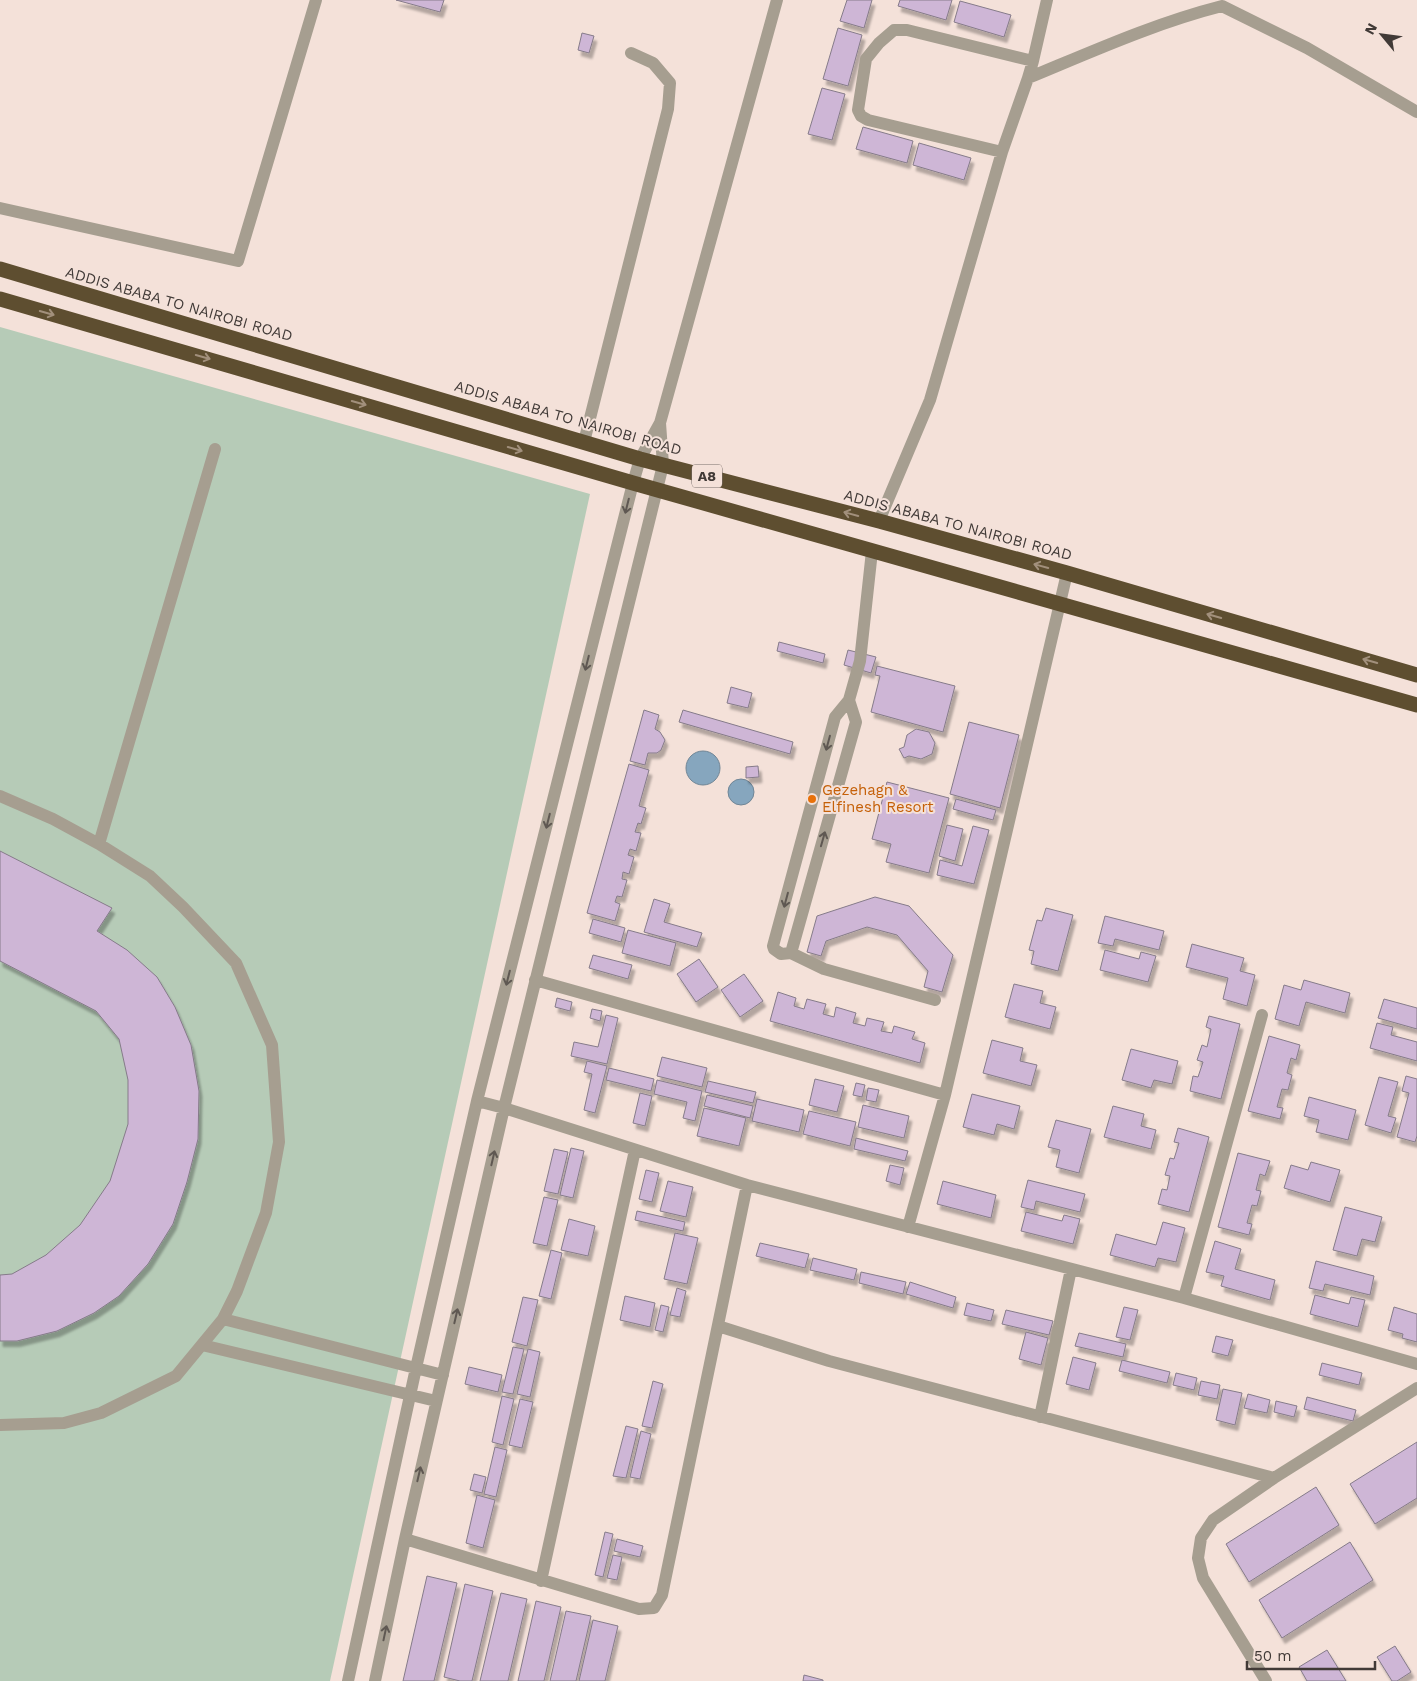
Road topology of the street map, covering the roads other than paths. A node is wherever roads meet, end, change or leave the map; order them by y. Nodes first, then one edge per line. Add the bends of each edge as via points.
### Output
1 (316, 0) edge
2 (777, 0) edge
3 (1047, 0) edge
4 (1217, 3) edge
5 (631, 53) dead end
6 (1033, 61) junction
7 (1028, 78) junction
8 (1417, 112) edge
9 (1002, 152) junction
10 (0, 208) edge
11 (0, 269) edge
12 (0, 299) edge
13 (660, 423) junction
14 (584, 442) junction
15 (215, 449) dead end
16 (640, 459) junction
17 (663, 465) junction
18 (633, 483) junction
19 (657, 490) junction
20 (879, 521) junction
21 (872, 551) junction
22 (1067, 573) junction
23 (1059, 604) junction
24 (1417, 674) edge
25 (849, 700) junction
26 (1417, 705) edge
27 (0, 796) edge
28 (99, 844) junction
29 (791, 953) junction
30 (535, 980) junction
31 (935, 1000) dead end
32 (1262, 1015) dead end
33 (945, 1095) junction
34 (477, 1101) junction
35 (504, 1108) junction
36 (635, 1150) junction
37 (747, 1185) junction
38 (908, 1227) junction
39 (1070, 1269) junction
40 (1184, 1298) junction
41 (223, 1319) junction
42 (718, 1326) junction
43 (202, 1345) junction
44 (1417, 1364) edge
45 (416, 1368) junction
46 (442, 1374) junction
47 (1417, 1388) edge
48 (410, 1396) junction
49 (436, 1401) junction
50 (1040, 1417) junction
51 (0, 1425) edge
52 (1274, 1478) junction
53 (404, 1539) junction
54 (541, 1581) junction
55 (348, 1681) edge
56 (375, 1681) edge
57 (1266, 1681) edge

1 - 10 street via 238,260
2 - 13 street
3 - 6 street
4 - 7 street
4 - 8 street via 1308,48
5 - 14 street via 653,63 670,82 668,109
6 - 7 street
6 - 9 street via 906,30 894,30 866,59 858,110 861,116
7 - 9 street
9 - 20 street via 930,400
11 - 14 highway, ADDIS ABABA TO NAIROBI ROAD / A8
12 -> 18 highway, A8
13 - 16 street
13 - 17 street
14 - 16 highway, ADDIS ABABA TO NAIROBI ROAD / A8
15 - 28 street
16 - 17 highway, ADDIS ABABA TO NAIROBI ROAD / A8
16 - 18 street
17 - 19 street
20 -> 17 highway, ADDIS ABABA TO NAIROBI ROAD / A8
18 - 19 highway, A8
18 -> 34 street
19 - 21 highway, A8
19 - 30 street
22 -> 20 highway, ADDIS ABABA TO NAIROBI ROAD / A8
21 - 23 highway, A8
21 - 25 street via 860,661
22 - 23 street
24 -> 22 highway, ADDIS ABABA TO NAIROBI ROAD / A8
23 - 26 highway, A8
23 - 33 street
29 -> 25 street via 856,722
25 -> 29 street via 835,716 773,946 781,954
27 - 28 street
28 - 41 street via 150,876 236,963 272,1045 279,1142 266,1213
29 - 31 street via 824,969
30 - 33 street
30 - 35 street
32 - 40 street
33 - 38 street
34 - 35 street
34 - 45 street
35 - 36 street
46 -> 35 street
36 - 37 street
36 - 54 street
37 - 38 street
37 - 42 street
38 - 39 street
39 - 40 street
39 - 50 street
40 - 44 street
41 - 43 street
41 - 45 street
42 - 50 street via 829,1361
42 - 54 street via 662,1595 654,1608 639,1609
43 - 48 street
43 - 51 street via 176,1376 101,1413 64,1424
45 - 46 street
45 - 48 street
46 - 49 street
47 - 52 street
48 - 49 street
48 - 55 street
53 -> 49 street
50 - 52 street
52 - 57 street via 1213,1520 1201,1538 1198,1558 1203,1578
53 - 54 street
56 -> 53 street

